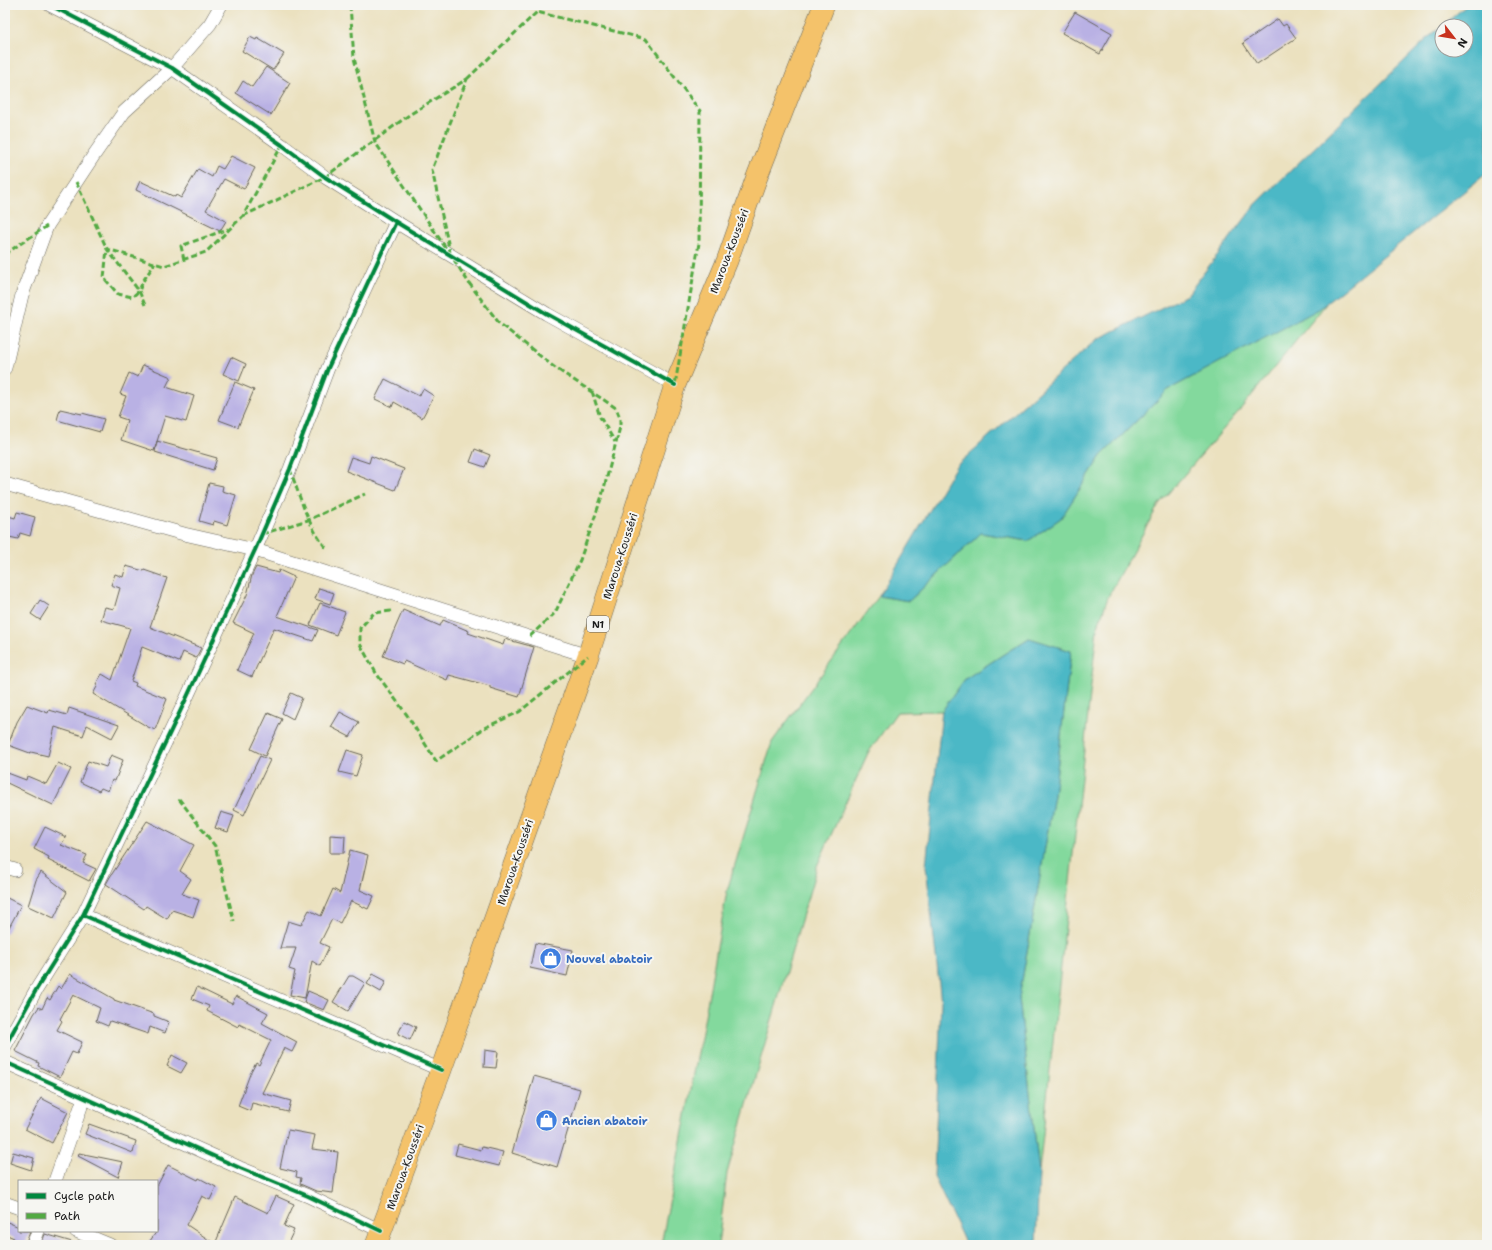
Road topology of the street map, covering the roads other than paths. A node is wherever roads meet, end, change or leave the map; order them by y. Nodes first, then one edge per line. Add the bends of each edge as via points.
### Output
1 (50, 5) edge
2 (221, 5) edge
3 (824, 5) edge
4 (172, 68) junction
5 (396, 222) junction
6 (5, 368) edge
7 (675, 385) junction
8 (5, 484) edge
9 (255, 550) junction
10 (588, 656) junction
11 (82, 915) junction
12 (5, 1046) edge
13 (5, 1062) edge
14 (441, 1070) junction
15 (84, 1098) junction
16 (55, 1180) edge
17 (5, 1203) edge
18 (18, 1208) edge
19 (38, 1232) edge
20 (78, 1232) edge
21 (379, 1238) edge
22 (33, 1245) edge
23 (110, 1245) edge

1 - 4 street
2 - 4 street via 210,24
3 - 7 highway, Maroua-Kousséri / N1 via 727,261
4 - 5 street via 325,177
4 - 6 street via 124,112 47,226 22,295
5 - 7 street via 547,314
5 - 9 street via 328,368 290,469
7 - 10 highway, Maroua-Kousséri / N1
8 - 9 street via 184,534
9 - 10 street
9 - 11 street
10 - 14 highway, Maroua-Kousséri / N1
11 - 12 street
11 - 14 street
13 - 15 street
14 - 21 highway, Maroua-Kousséri / N1
15 - 16 street
15 - 21 street via 308,1196
17 - 18 street
19 - 22 street
20 - 23 street

